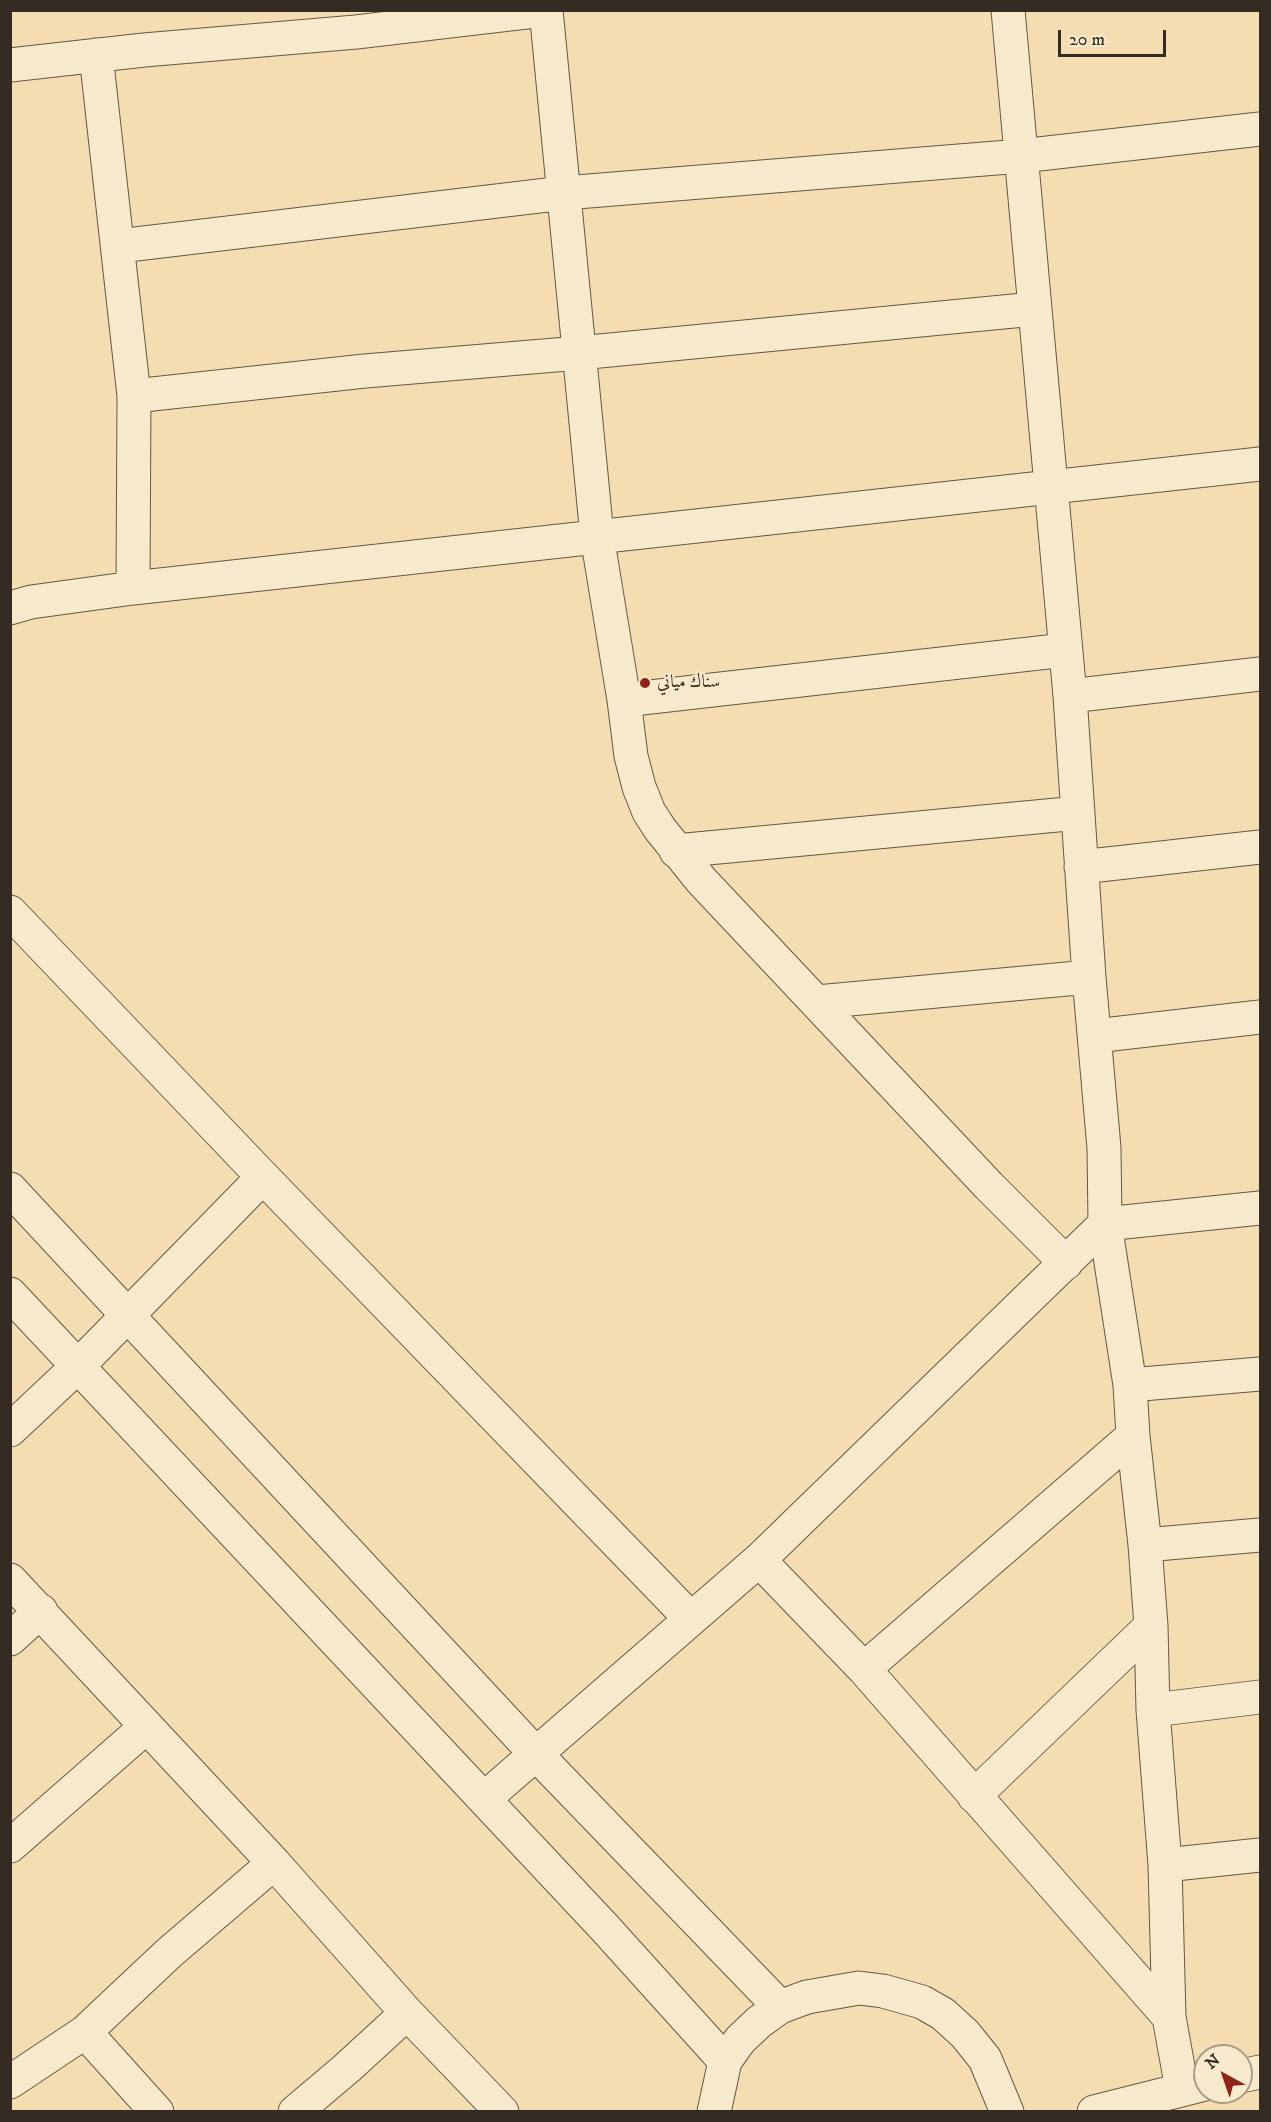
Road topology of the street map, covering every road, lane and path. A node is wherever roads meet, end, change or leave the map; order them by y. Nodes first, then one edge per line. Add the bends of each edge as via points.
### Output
1 (544, 10) edge
2 (1008, 10) edge
3 (96, 55) junction
4 (10, 65) edge
5 (1260, 129) edge
6 (1021, 156) junction
7 (564, 193) junction
8 (119, 246) junction
9 (1034, 309) junction
10 (579, 353) junction
11 (134, 396) junction
12 (1260, 464) edge
13 (1050, 487) junction
14 (597, 536) junction
15 (133, 588) junction
16 (10, 609) edge
17 (1065, 650) junction
18 (1260, 674) edge
19 (1070, 696) junction
20 (624, 700) junction
21 (1078, 813) junction
22 (1260, 847) edge
23 (676, 851) junction
24 (1081, 867) junction
25 (10, 912) edge
26 (1089, 977) junction
27 (817, 1002) junction
28 (1260, 1017) edge
29 (1095, 1036) junction
30 (263, 1177) junction
31 (10, 1189) edge
32 (1260, 1209) edge
33 (1105, 1224) junction
34 (1066, 1263) junction
35 (10, 1294) edge
36 (128, 1314) junction
37 (78, 1366) junction
38 (1260, 1374) edge
39 (1130, 1386) junction
40 (10, 1430) edge
41 (1132, 1436) junction
42 (1260, 1535) edge
43 (1145, 1545) junction
44 (759, 1560) junction
45 (10, 1580) edge
46 (41, 1611) junction
47 (690, 1618) junction
48 (1151, 1626) junction
49 (10, 1639) edge
50 (864, 1669) junction
51 (1260, 1696) edge
52 (1153, 1710) junction
53 (146, 1727) junction
54 (535, 1753) junction
55 (974, 1796) junction
56 (484, 1799) junction
57 (10, 1846) edge
58 (1260, 1855) edge
59 (274, 1863) junction
60 (1165, 1865) junction
61 (780, 2007) junction
62 (407, 2013) junction
63 (1169, 2017) junction
64 (85, 2032) junction
65 (725, 2061) junction
66 (10, 2082) edge
67 (1193, 2083) edge
68 (1193, 2086) edge
69 (157, 2112) edge
70 (295, 2112) edge
71 (502, 2112) edge
72 (714, 2112) edge
73 (1007, 2112) edge
74 (1094, 2112) edge

1 - 3 street via 356,32
1 - 7 street
2 - 6 street
3 - 4 street
3 - 8 street
5 - 6 street
6 - 7 street
6 - 9 street
7 - 8 street
7 - 10 street
8 - 11 street
9 - 10 street
9 - 13 street
10 - 11 street
10 - 14 street
11 - 15 street
12 - 13 street
13 - 14 street
13 - 17 street
14 - 15 street
14 - 20 street
15 - 16 street via 31,602
17 - 19 street
17 - 20 street
18 - 19 street
19 - 21 street
20 - 23 street via 639,787
21 - 23 street
21 - 24 street
22 - 24 street
23 - 27 street
24 - 26 street
25 - 30 street
26 - 27 street
26 - 29 street
27 - 34 street
28 - 29 street
29 - 33 street via 1104,1148
30 - 36 street
30 - 47 street
31 - 36 street
32 - 33 street
33 - 34 street
33 - 39 street
34 - 44 street
35 - 37 street
36 - 37 street
36 - 54 street
37 - 40 street
37 - 56 street
38 - 39 street
39 - 41 street
41 - 43 street
41 - 50 street
42 - 43 street
43 - 48 street
44 - 47 street
44 - 50 street
45 - 46 street
46 - 49 street
46 - 53 street
47 - 54 street
48 - 52 street
48 - 55 street
50 - 55 street
51 - 52 street
52 - 60 street
53 - 57 street
53 - 59 street
54 - 56 street
54 - 61 street
55 - 63 street
56 - 65 street
58 - 60 street
59 - 62 street
59 - 64 street
60 - 63 street
61 - 65 street via 740,2040
61 - 73 street via 807,1996 859,1988 922,2002 944,2014 985,2059
62 - 70 street
62 - 71 street
63 - 67 street
64 - 66 street
64 - 69 street
65 - 72 street
68 - 74 street

